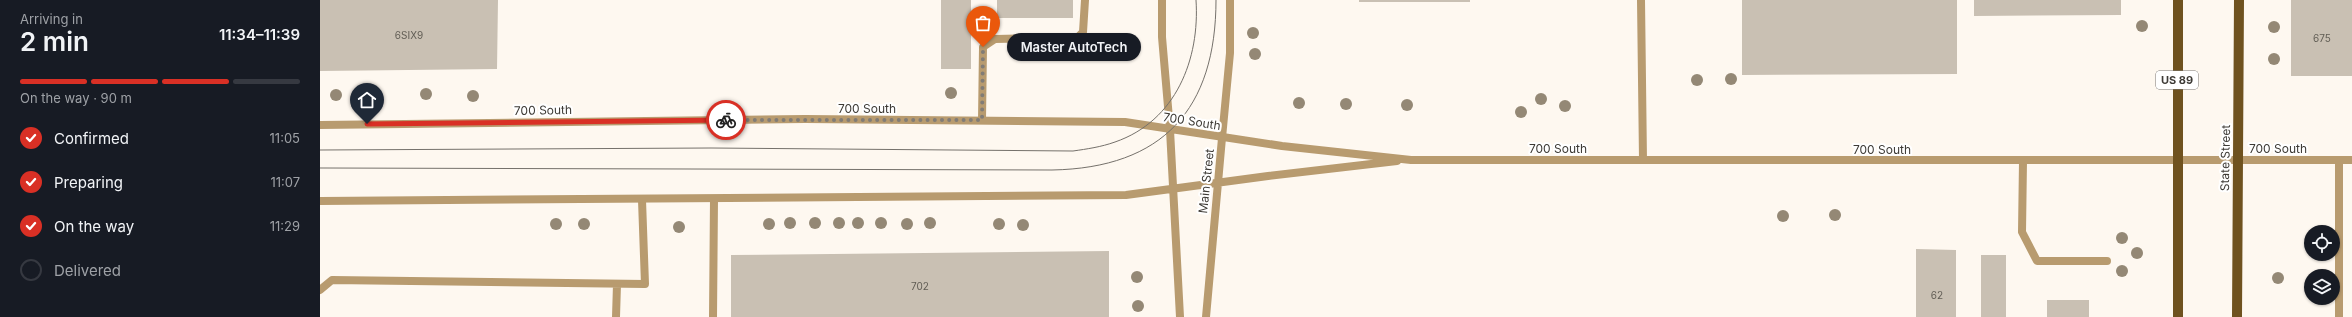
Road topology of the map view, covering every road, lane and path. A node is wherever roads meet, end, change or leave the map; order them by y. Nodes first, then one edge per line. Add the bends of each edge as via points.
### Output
1 (1085, 0) edge
2 (1162, 0) edge
3 (1230, 0) edge
4 (1640, 0) edge
5 (2178, 0) edge
6 (2239, 0) edge
7 (982, 120) junction
8 (320, 125) edge
9 (1170, 130) junction
10 (1222, 138) junction
11 (1412, 160) junction
12 (1643, 160) junction
13 (2238, 160) junction
14 (2339, 160) junction
15 (2352, 160) edge
16 (2023, 161) junction
17 (2178, 161) junction
18 (1218, 182) junction
19 (1172, 189) junction
20 (714, 199) junction
21 (642, 200) junction
22 (320, 201) edge
23 (2107, 261) dead end
24 (617, 284) junction
25 (320, 290) edge
26 (616, 317) edge
27 (713, 317) edge
28 (1180, 317) edge
29 (1206, 317) edge
30 (2178, 317) edge
31 (2237, 317) edge
32 (2339, 317) edge

1 - 7 street via 1083,32 1078,37 995,39 983,47
2 - 9 street via 1162,37
3 - 10 street, Main Street via 1230,53
4 - 12 street
5 - 17 main road, US 89
6 - 13 main road, State Street
7 - 8 street, 700 South
7 - 9 street, 700 South via 1125,122
9 - 10 street, 700 South
9 - 19 street
10 - 11 street, 700 South
10 - 18 street, Main Street
11 - 12 street, 700 South
11 - 18 street, 700 South
12 - 16 street, 700 South
13 - 14 street, 700 South
13 - 17 street, 700 South
13 - 31 main road, State Street
14 - 15 street, 700 South
14 - 32 street
16 - 17 street, 700 South
16 - 23 street via 2022,232 2037,261
17 - 30 main road, US 89
18 - 19 street, 700 South
18 - 29 street, Main Street
19 - 20 street, 700 South via 1109,196
19 - 28 street
20 - 21 street, 700 South
20 - 27 street
21 - 22 street, 700 South
21 - 24 street via 645,284
24 - 25 street via 332,280
24 - 26 street

